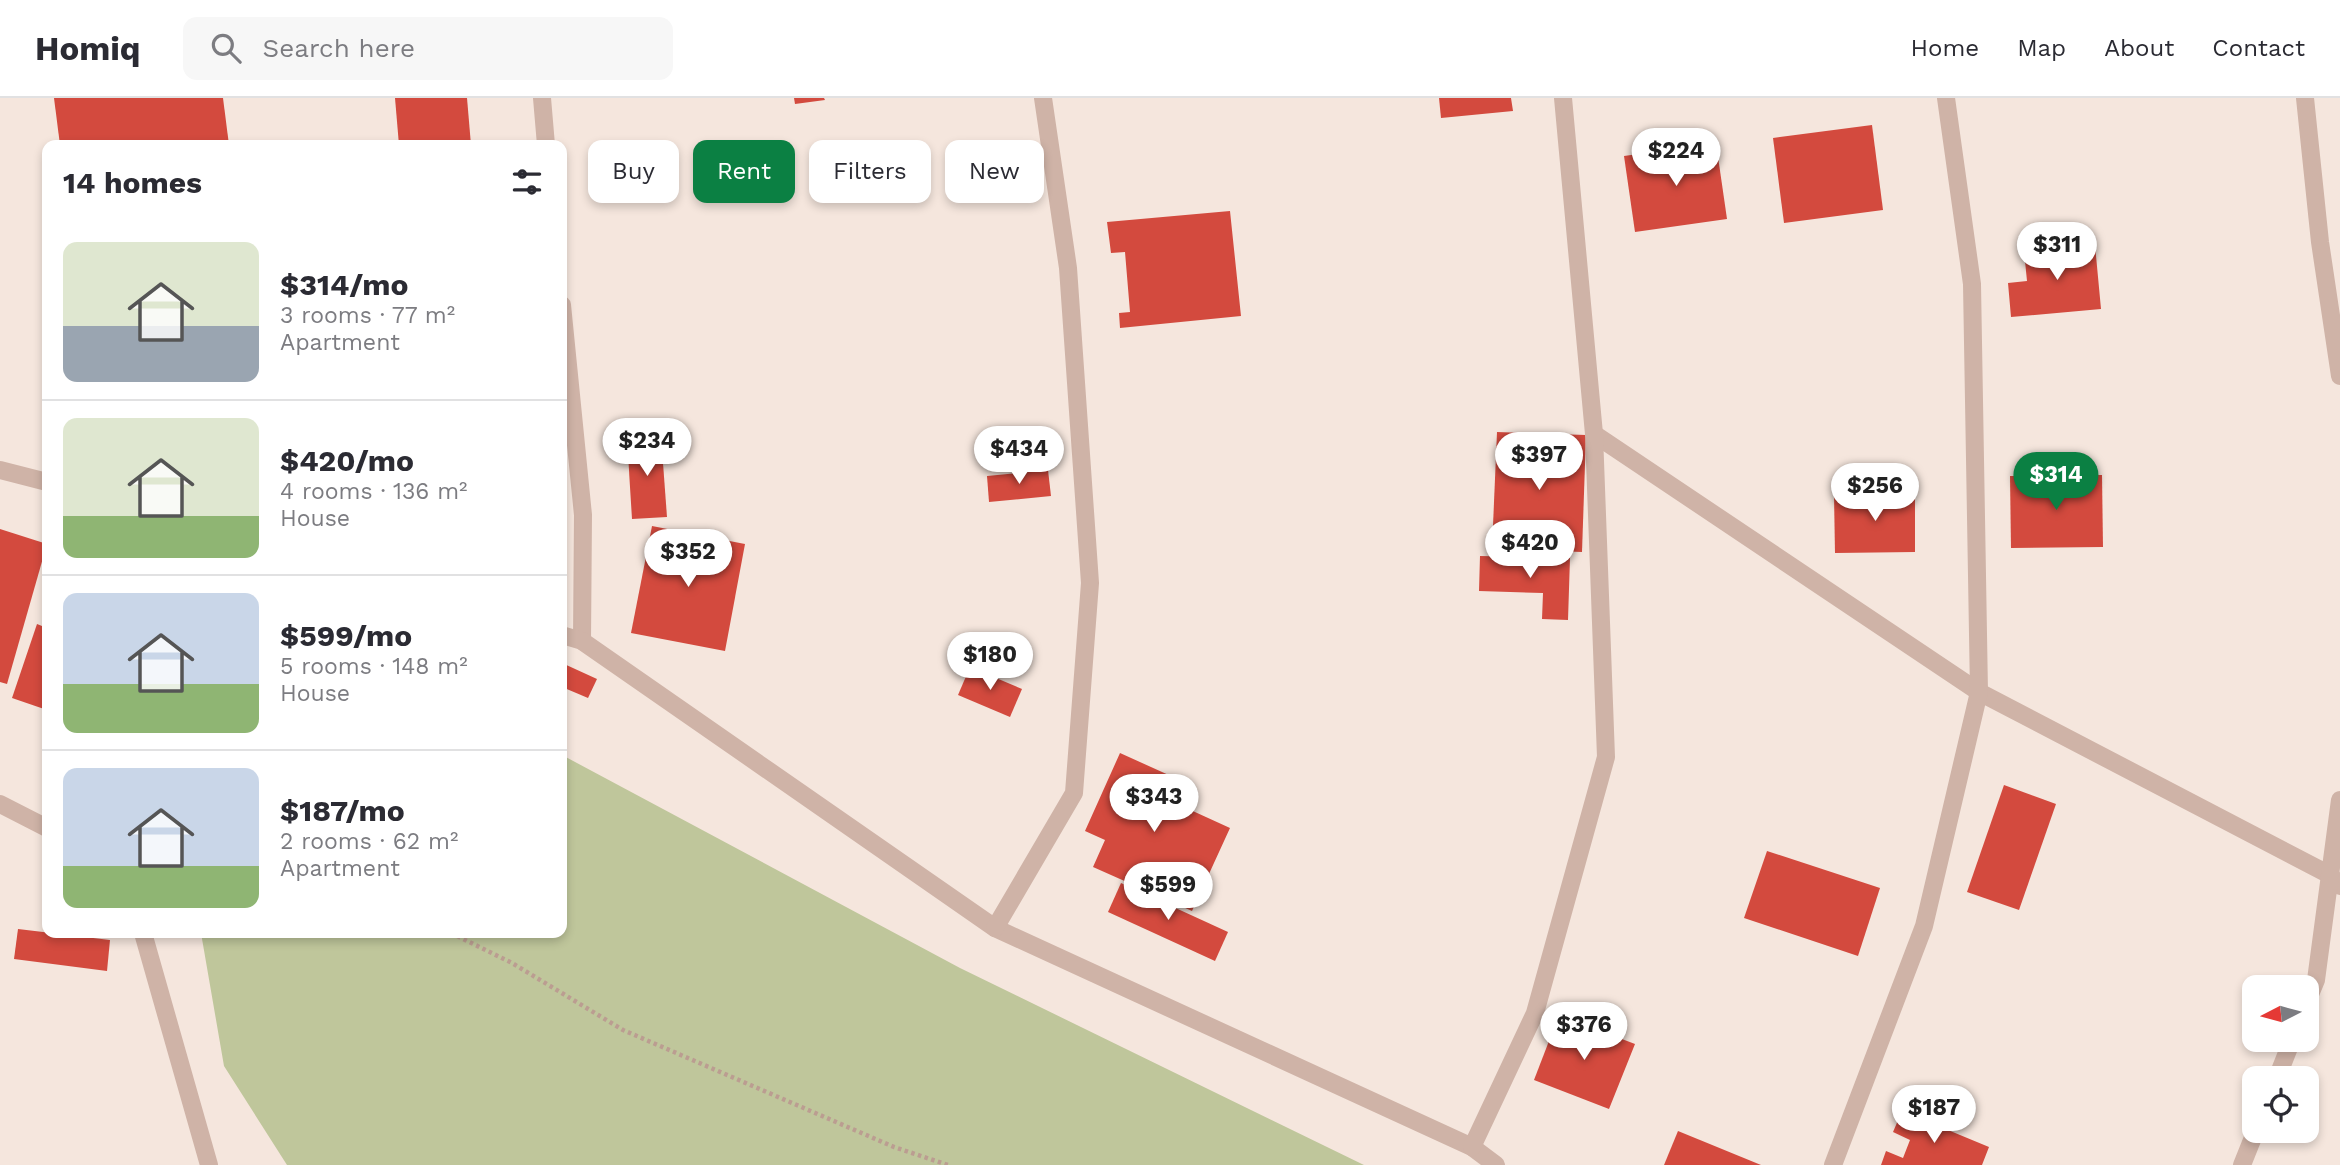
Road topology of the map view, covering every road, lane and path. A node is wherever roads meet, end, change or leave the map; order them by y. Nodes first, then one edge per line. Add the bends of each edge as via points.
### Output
1 (542, 98) edge
2 (1043, 98) edge
3 (1563, 98) edge
4 (1946, 98) edge
5 (2305, 98) edge
6 (546, 140) edge
7 (567, 355) edge
8 (2340, 376) edge
9 (1594, 434) junction
10 (0, 470) edge
11 (42, 481) edge
12 (567, 636) edge
13 (582, 641) junction
14 (1979, 692) junction
15 (2340, 800) edge
16 (0, 804) edge
17 (42, 825) edge
18 (2335, 880) edge
19 (995, 928) junction
20 (144, 938) edge
21 (461, 938) edge
22 (2317, 975) edge
23 (2251, 1143) edge
24 (1472, 1147) junction
25 (209, 1165) edge
26 (948, 1165) edge
27 (1496, 1165) edge
28 (1833, 1165) edge
29 (2242, 1165) edge

1 - 6 street
2 - 19 street via 1068,268 1090,583 1074,793
3 - 9 street
4 - 14 street via 1972,284
5 - 8 street
7 - 13 street via 583,515
9 - 14 street
9 - 24 street via 1606,757 1535,1013
10 - 11 street
12 - 13 street
13 - 19 street
14 - 18 street
14 - 28 street via 1924,926
15 - 18 street
16 - 17 street
18 - 22 street
19 - 24 street
20 - 25 street
21 - 26 path via 623,1030 894,1147
23 - 29 street
24 - 27 street

